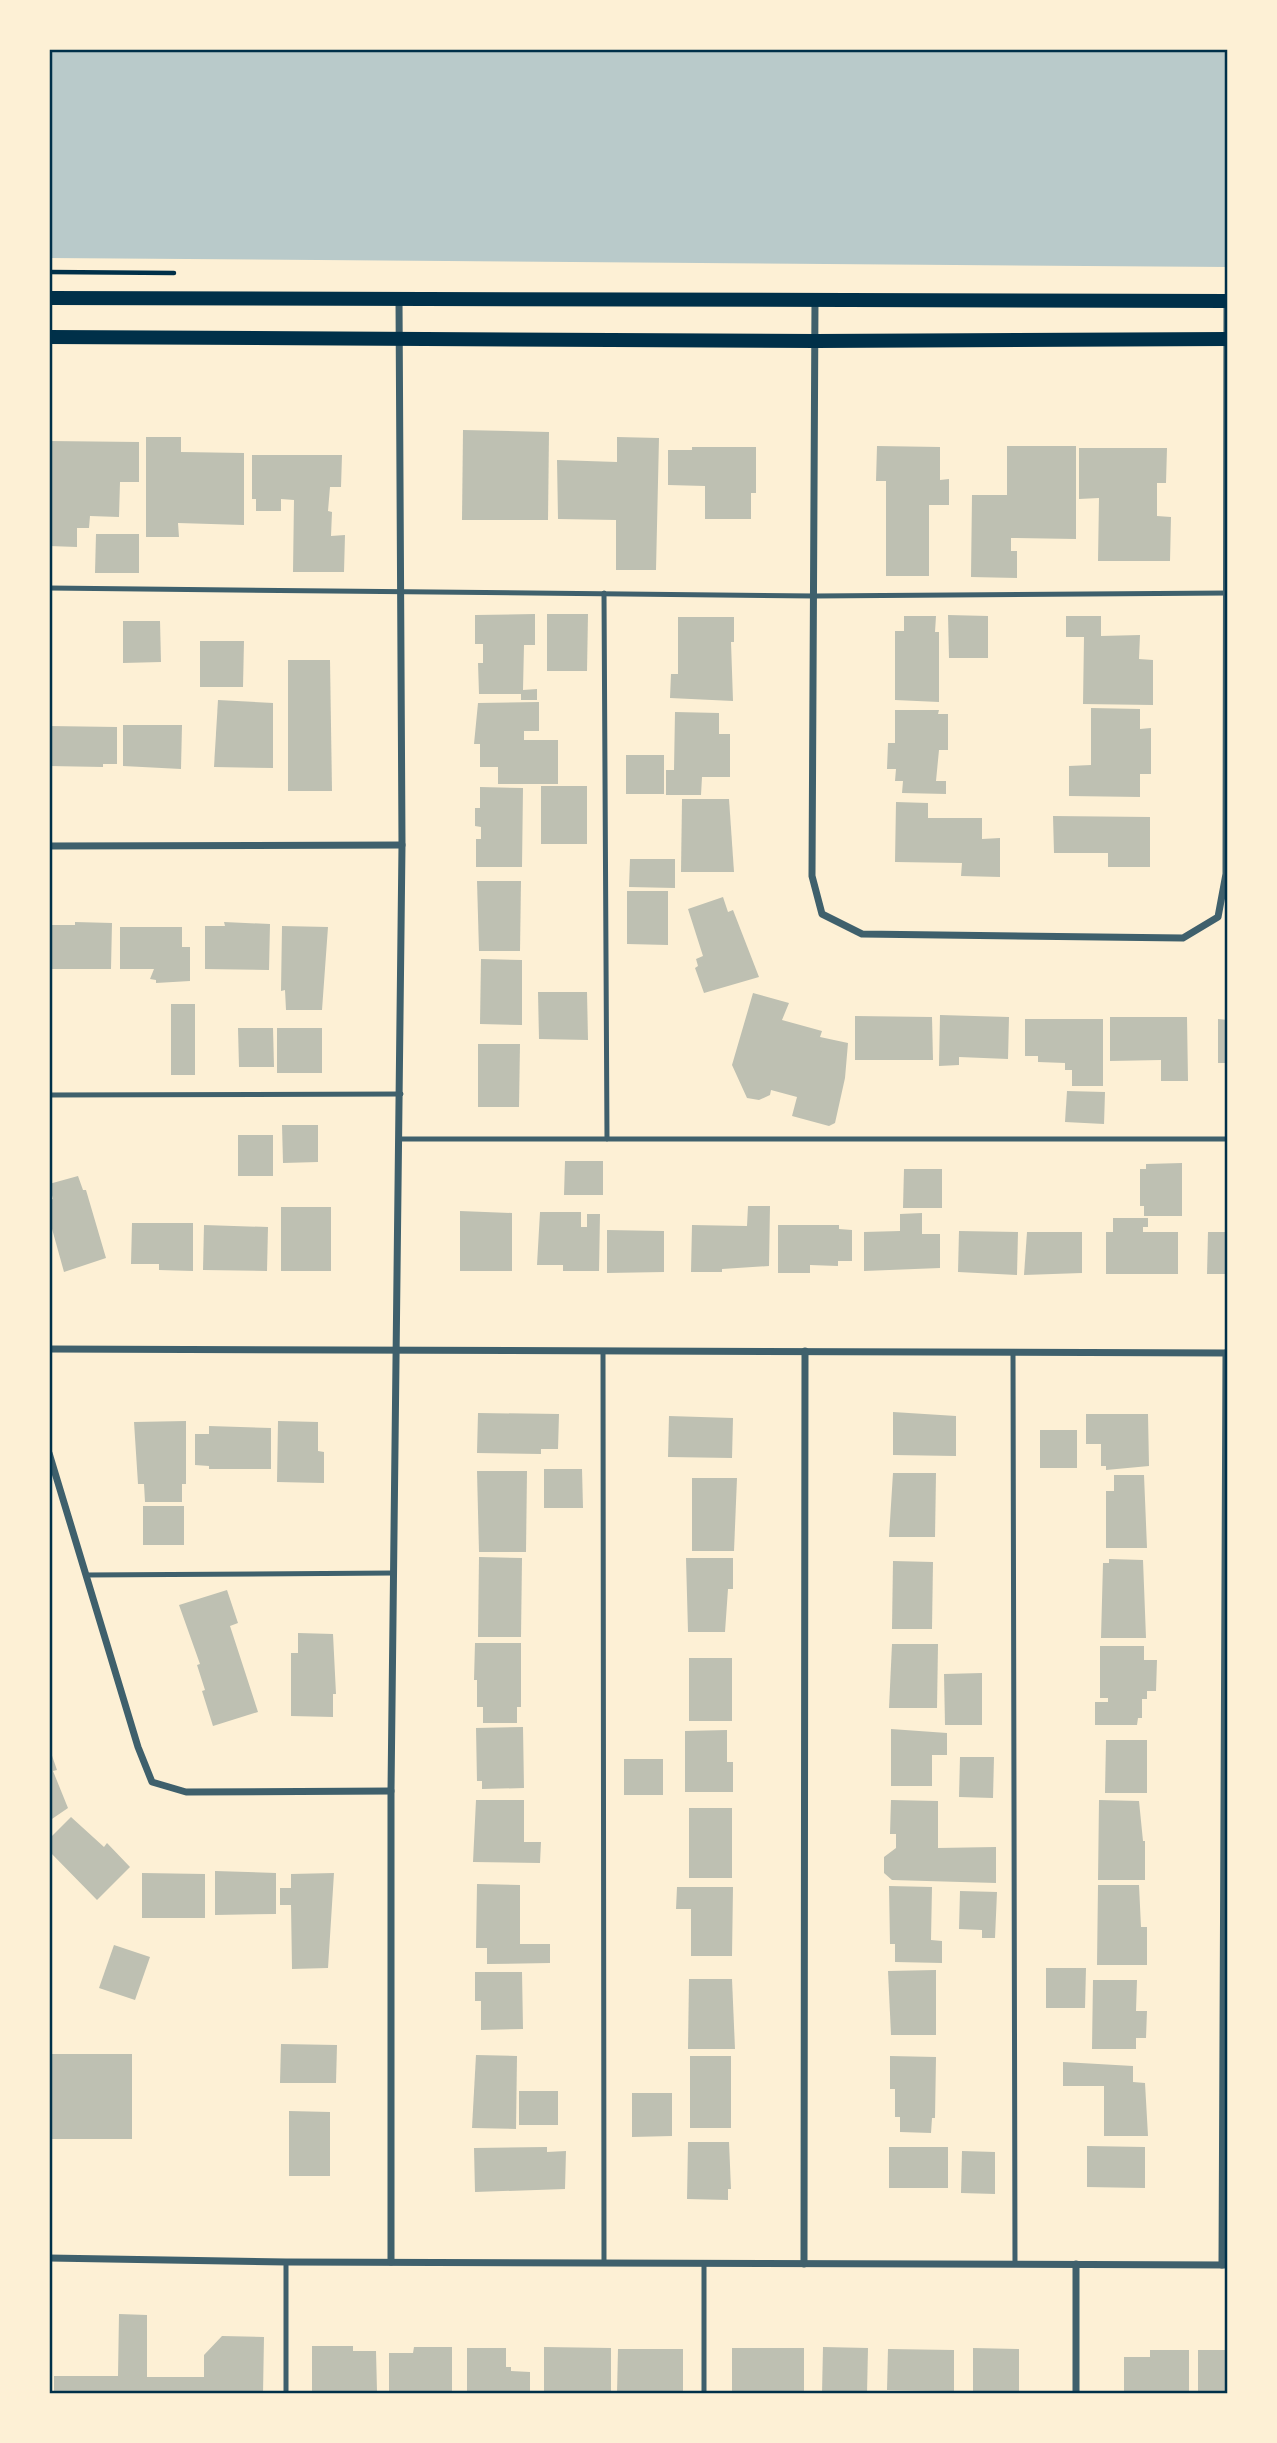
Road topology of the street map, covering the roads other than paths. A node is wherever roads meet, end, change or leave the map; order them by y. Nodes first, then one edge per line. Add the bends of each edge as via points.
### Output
1 (49, 298) edge
2 (399, 299) junction
3 (816, 300) junction
4 (1227, 300) edge
5 (49, 337) edge
6 (400, 337) junction
7 (1227, 339) edge
8 (816, 341) junction
9 (49, 588) edge
10 (402, 590) junction
11 (604, 593) junction
12 (1228, 593) edge
13 (815, 596) junction
14 (402, 845) junction
15 (49, 846) edge
16 (401, 1094) junction
17 (49, 1095) edge
18 (401, 1139) junction
19 (607, 1139) junction
20 (1228, 1139) edge
21 (49, 1349) edge
22 (603, 1350) junction
23 (805, 1350) junction
24 (398, 1351) junction
25 (1013, 1352) junction
26 (1227, 1353) edge
27 (49, 1453) edge
28 (394, 1573) junction
29 (86, 1575) junction
30 (391, 1791) junction
31 (49, 2258) edge
32 (286, 2262) junction
33 (391, 2263) junction
34 (604, 2263) junction
35 (704, 2263) junction
36 (804, 2263) junction
37 (1015, 2264) junction
38 (1076, 2264) junction
39 (1225, 2265) edge
40 (286, 2394) edge
41 (704, 2394) edge
42 (1076, 2394) edge

1 - 2 main road
2 - 3 main road
2 - 6 street
3 - 4 main road
3 - 8 street
4 - 7 street
5 - 6 main road
6 - 8 main road
6 - 10 street
7 - 8 main road
7 - 12 street
8 - 13 street
9 - 10 lane
10 - 11 lane
10 - 14 street
11 - 13 lane
11 - 19 lane
12 - 13 lane
12 - 13 street via 1226,874 1218,917 1182,939 862,934 822,914 812,876
14 - 15 street
14 - 16 street
16 - 17 lane
16 - 18 street
18 - 19 lane
18 - 24 street
19 - 20 lane
21 - 24 street
22 - 23 street
22 - 24 street
22 - 34 lane
23 - 25 street
23 - 36 street
24 - 28 street
25 - 26 street
25 - 37 lane
26 - 39 street
27 - 29 street
28 - 29 lane
28 - 30 street
29 - 30 street via 152,1782 186,1792
30 - 33 street
31 - 32 street
32 - 33 street
32 - 40 lane
33 - 34 street
34 - 35 street
35 - 36 street
35 - 41 lane
36 - 37 street
37 - 38 street
38 - 39 street
38 - 42 street

